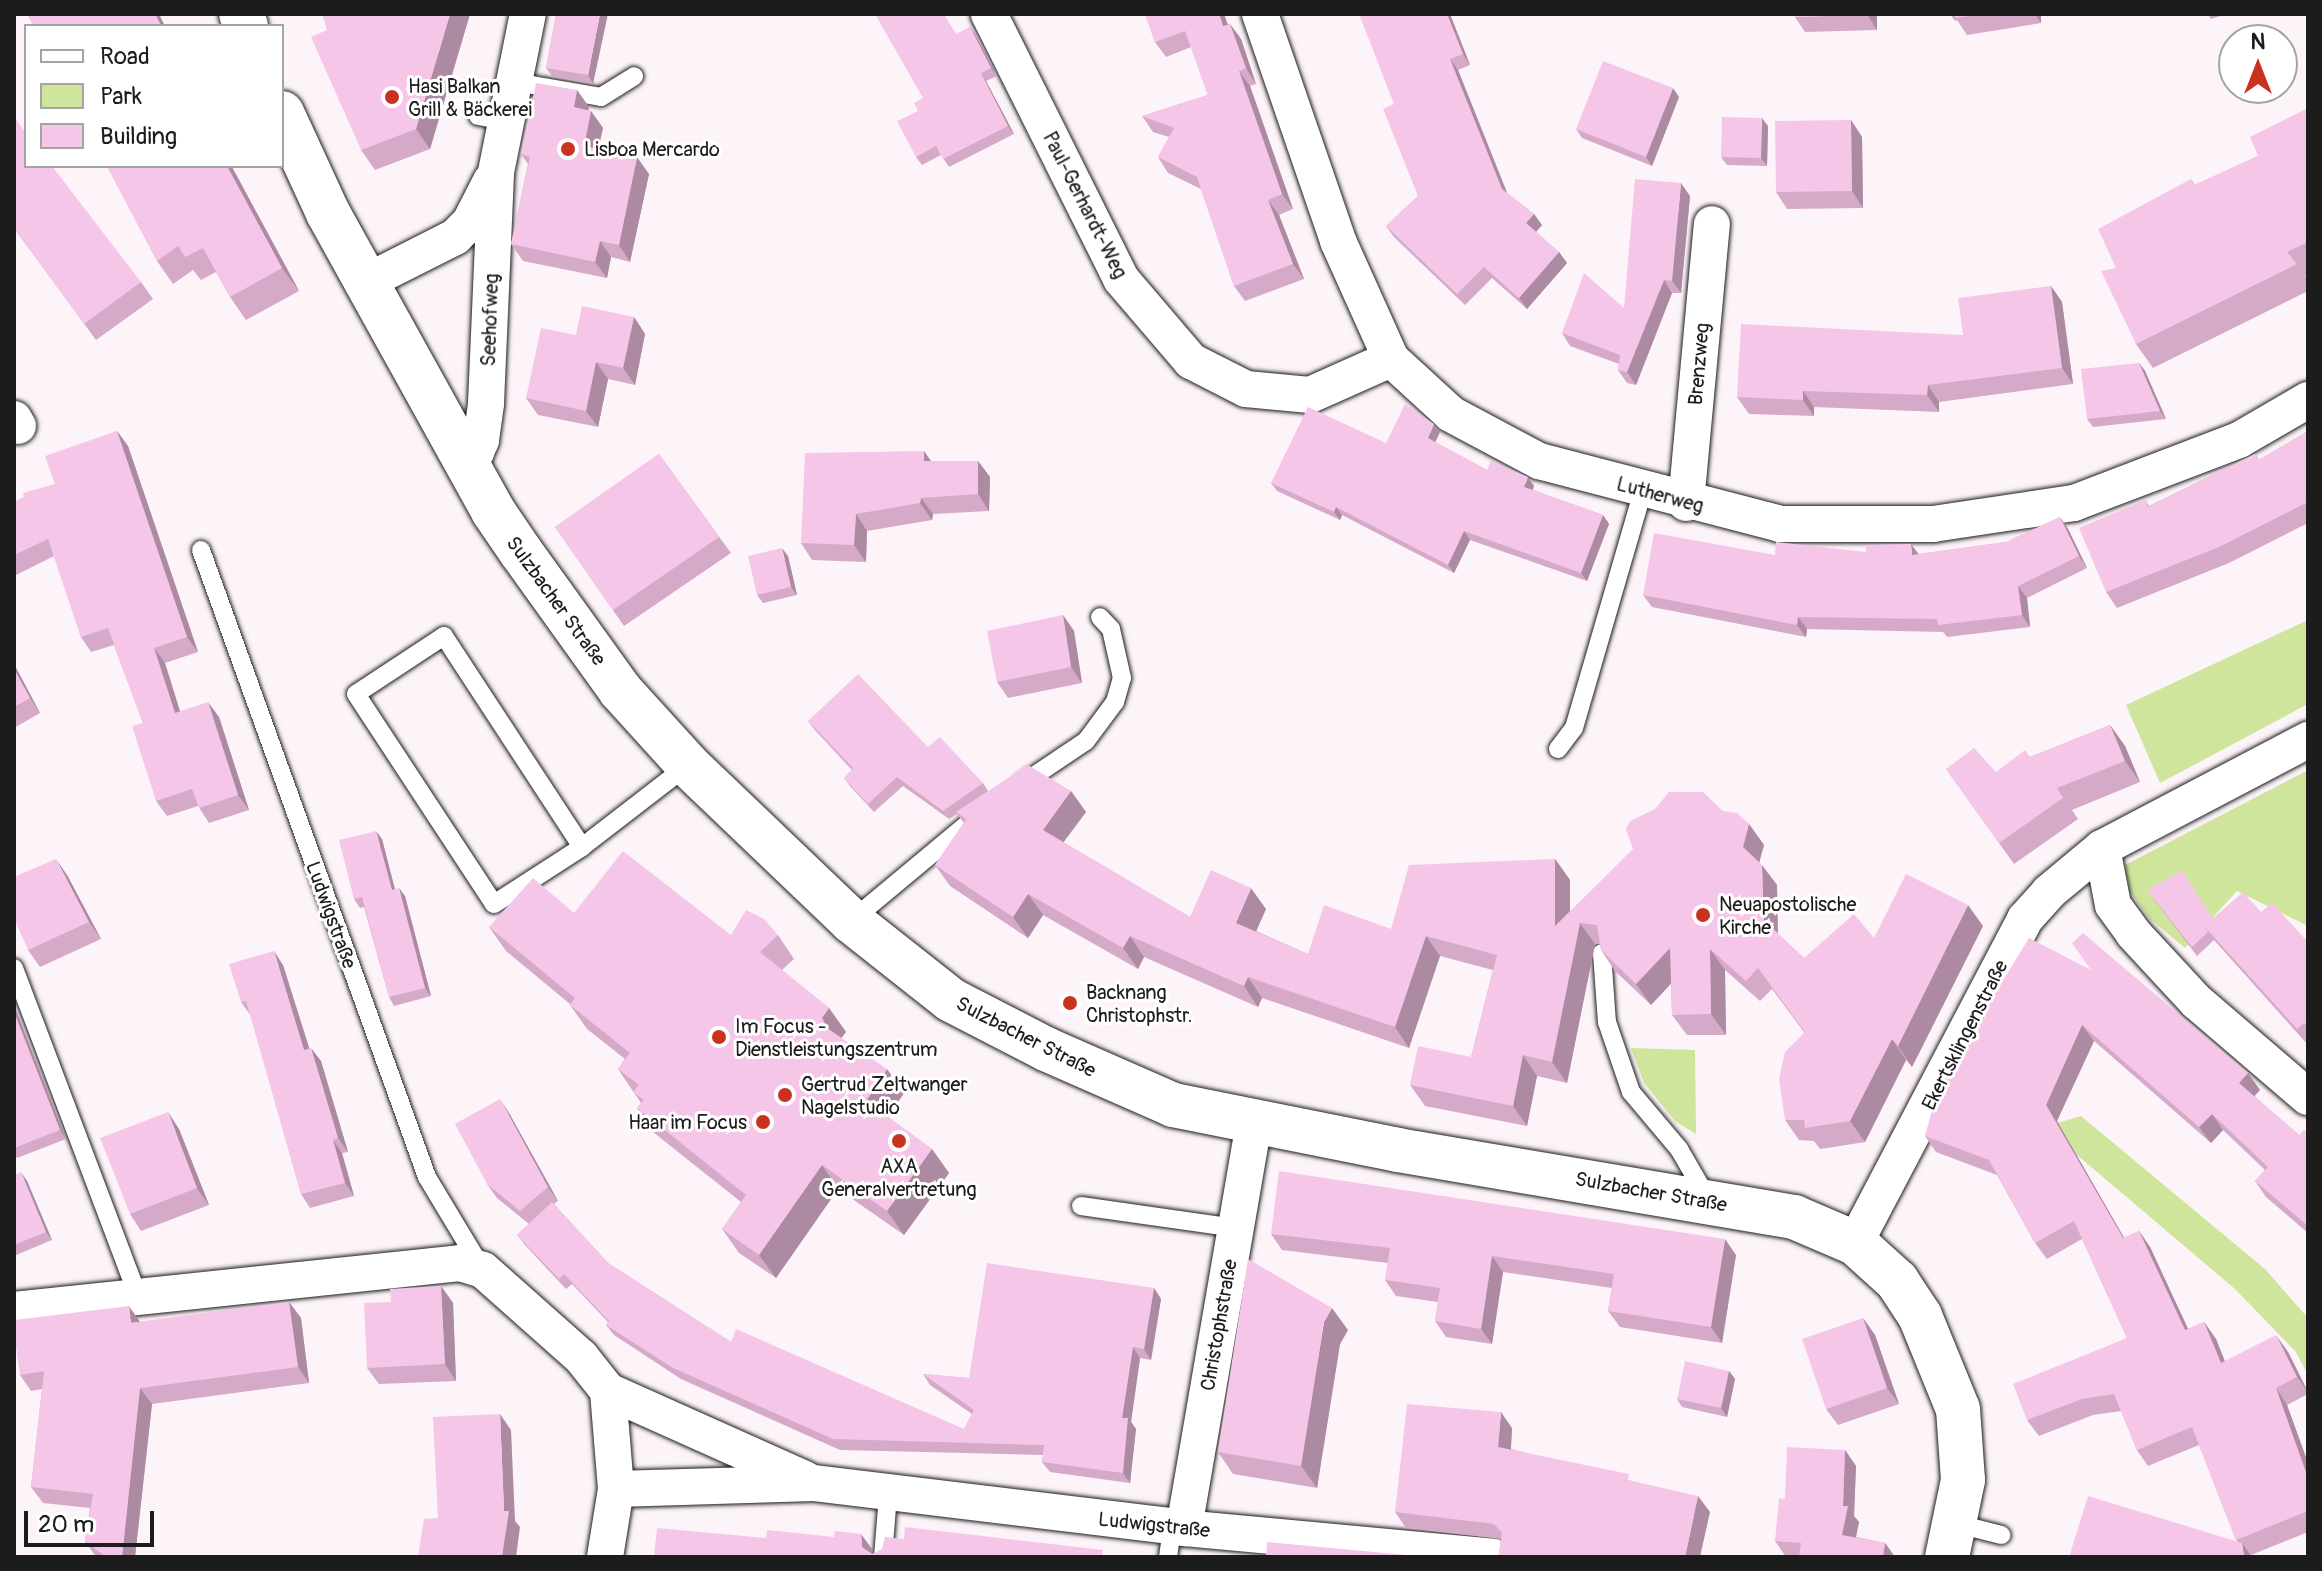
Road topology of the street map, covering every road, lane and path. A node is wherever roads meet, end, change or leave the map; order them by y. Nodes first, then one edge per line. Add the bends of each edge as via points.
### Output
1 (528, 14) edge
2 (989, 14) edge
3 (1260, 14) edge
4 (634, 76) dead end
5 (515, 82) junction
6 (284, 117) edge
7 (496, 172) junction
8 (1712, 224) dead end
9 (366, 282) junction
10 (1391, 359) junction
11 (2308, 400) edge
12 (464, 459) junction
13 (1643, 491) junction
14 (1686, 503) junction
15 (201, 550) dead end
16 (1100, 617) dead end
17 (2308, 740) edge
18 (1558, 749) dead end
19 (688, 765) junction
20 (582, 847) junction
21 (2102, 848) junction
22 (851, 921) junction
23 (1602, 953) edge
24 (14, 968) edge
25 (2308, 1097) edge
26 (1254, 1122) junction
27 (1710, 1202) junction
28 (1081, 1207) dead end
29 (1236, 1228) junction
30 (1855, 1243) junction
31 (483, 1270) junction
32 (138, 1297) junction
33 (14, 1310) edge
34 (608, 1391) junction
35 (814, 1483) junction
36 (616, 1489) junction
37 (888, 1495) junction
38 (2001, 1535) dead end
39 (1175, 1537) edge
40 (1951, 1540) edge
41 (605, 1557) edge
42 (883, 1557) edge
43 (1494, 1557) edge

1 - 5 street, Seehofweg
2 - 10 street, Paul-Gerhardt-Weg via 1121,279 1152,322 1191,361 1246,389 1310,395
3 - 10 street, Lutherweg via 1338,241
4 - 5 lane via 601,97
5 - 7 street, Seehofweg via 493,119
6 - 9 street, Sulzbacher Straße
7 - 9 street, Seehofweg via 470,222 455,237
7 - 12 street, Seehofweg via 486,403 481,440 476,452
8 - 14 street, Brenzweg
9 - 12 street, Sulzbacher Straße
10 - 13 street, Lutherweg via 1451,414 1539,461
11 - 14 street, Lutherweg via 2239,440 2074,503 1933,524 1780,524
12 - 19 street, Sulzbacher Straße via 493,511 620,690
13 - 14 street, Lutherweg
13 - 18 lane via 1574,728
15 - 31 lane, Ludwigstraße via 427,1177
16 - 22 lane via 1111,629 1122,678 1115,702 1086,741 959,826
17 - 21 street, Ekertsklingenstraße
19 - 20 lane
19 - 22 street, Sulzbacher Straße
20 - 20 lane via 444,636 356,694 494,904
21 - 25 street via 2113,905 2133,933 2197,1002
21 - 30 street, Ekertsklingenstraße via 2025,919
22 - 26 street, Sulzbacher Straße via 951,1000 1048,1050 1149,1098
23 - 27 lane via 1607,1022 1631,1092 1679,1149
24 - 32 lane
26 - 27 street, Sulzbacher Straße
26 - 29 street, Christophstraße
27 - 30 street, Sulzbacher Straße via 1794,1217
28 - 29 lane
29 - 39 street, Christophstraße
30 - 40 street, Sulzbacher Straße via 1897,1281 1912,1304 1958,1409 1963,1480
31 - 32 street via 460,1263
31 - 34 street, Ludwigstraße via 581,1357
32 - 33 street
34 - 35 street, Ludwigstraße
34 - 36 street
35 - 36 street, Ludwigstraße
35 - 37 street, Ludwigstraße
36 - 41 street
37 - 39 street, Ludwigstraße
37 - 42 lane
38 - 40 lane
39 - 43 street, Ludwigstraße

